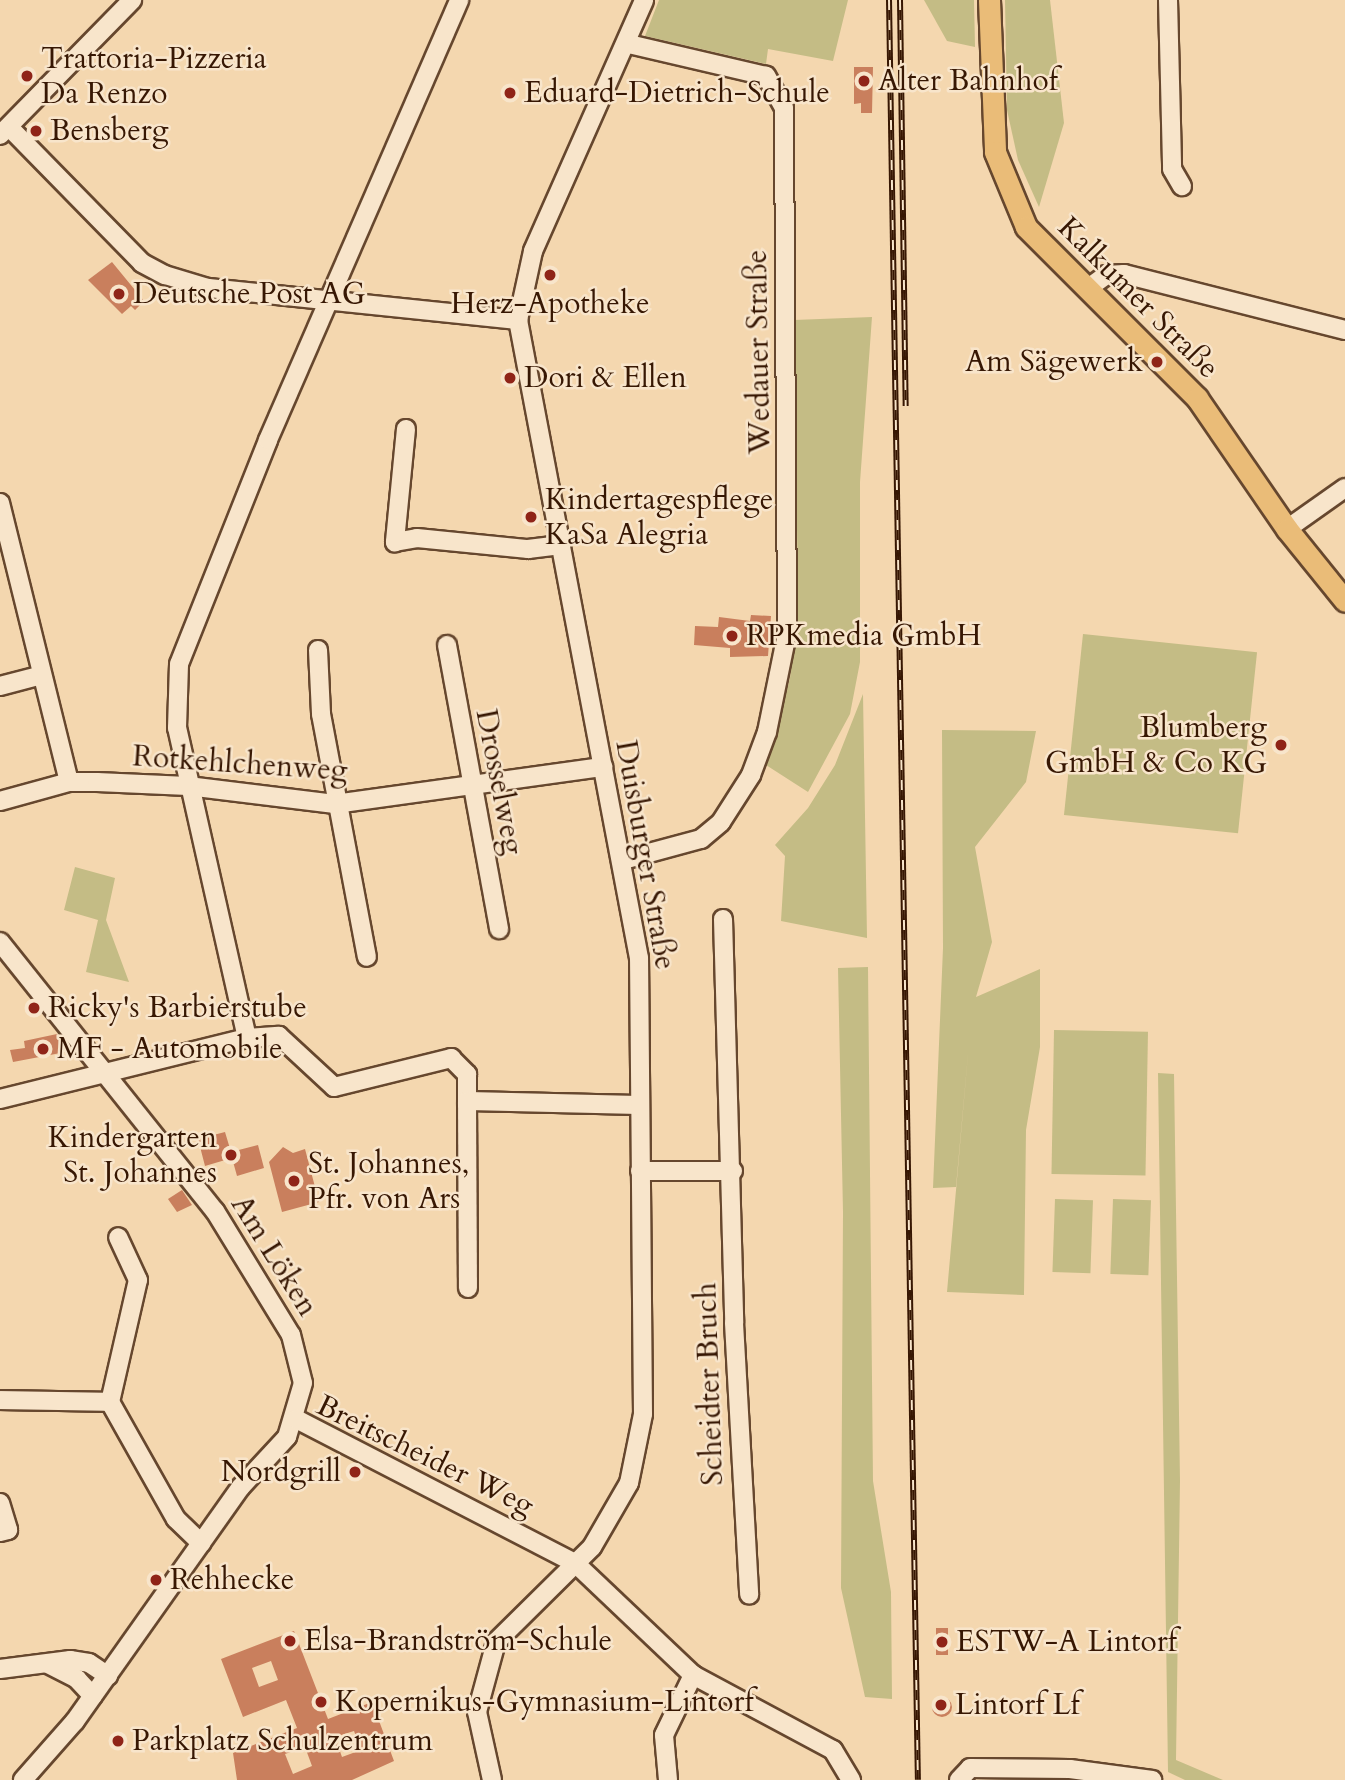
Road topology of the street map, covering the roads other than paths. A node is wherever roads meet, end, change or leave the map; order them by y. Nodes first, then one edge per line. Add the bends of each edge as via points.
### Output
1 (132, 0) edge
2 (459, 0) edge
3 (644, 0) edge
4 (989, 0) edge
5 (1168, 0) edge
6 (628, 44) junction
7 (5, 131) edge
8 (1182, 186) dead end
9 (1087, 289) junction
10 (328, 299) junction
11 (518, 320) junction
12 (1345, 330) edge
13 (406, 429) dead end
14 (1345, 488) edge
15 (0, 503) edge
16 (1287, 529) junction
17 (559, 545) junction
18 (1345, 601) edge
19 (447, 645) dead end
20 (318, 650) dead end
21 (42, 675) junction
22 (0, 686) edge
23 (603, 767) junction
24 (69, 782) junction
25 (188, 786) junction
26 (471, 789) junction
27 (0, 801) edge
28 (335, 804) junction
29 (623, 860) junction
30 (723, 919) dead end
31 (499, 929) dead end
32 (0, 942) edge
33 (367, 957) dead end
34 (247, 1038) junction
35 (107, 1072) junction
36 (0, 1099) edge
37 (467, 1101) junction
38 (640, 1105) junction
39 (640, 1171) junction
40 (733, 1171) junction
41 (118, 1237) dead end
42 (468, 1288) dead end
43 (0, 1400) edge
44 (110, 1402) junction
45 (296, 1419) junction
46 (0, 1503) edge
47 (0, 1532) edge
48 (201, 1543) junction
49 (575, 1563) junction
50 (749, 1595) dead end
51 (48, 1664) junction
52 (0, 1669) edge
53 (693, 1675) junction
54 (108, 1676) junction
55 (93, 1696) junction
56 (960, 1777) edge
57 (23, 1780) edge
58 (492, 1780) edge
59 (668, 1780) edge
60 (851, 1780) edge
61 (1152, 1780) edge

1 - 7 street
2 - 10 street
3 - 6 street, Duisburger Straße
4 - 9 main road, Kalkumer Straße via 991,124 1001,176 1026,227
5 - 8 street via 1172,169
6 - 11 street, Duisburger Straße via 533,251
6 - 29 street, Wedauer Straße via 766,76 784,108 787,634 767,732 751,775 721,822 701,839
7 - 10 street via 142,263 208,288
9 - 12 street via 1107,275 1124,274
9 - 16 main road, Kalkumer Straße via 1198,398
10 - 11 street
10 - 25 street via 179,664 177,728
11 - 17 street, Duisburger Straße
13 - 17 street via 395,542 417,538 528,549
14 - 16 street
15 - 21 street
16 - 18 main road, Kalkumer Straße
17 - 23 street, Duisburger Straße
19 - 26 street, Drosselweg
20 - 28 street via 318,695
21 - 22 street
21 - 24 street
23 - 26 street, Rotkehlchenweg
23 - 29 street, Duisburger Straße
24 - 25 street, Rotkehlchenweg
24 - 27 street, Rotkehlchenweg
25 - 28 street, Rotkehlchenweg
25 - 34 street
26 - 28 street, Rotkehlchenweg
26 - 31 street, Drosselweg
28 - 33 street
29 - 38 street, Duisburger Straße via 639,958
30 - 40 street, Scheidter Bruch
32 - 35 street, Am Löken
34 - 35 street
34 - 37 street via 279,1036 334,1087 450,1058 467,1074
35 - 36 street
35 - 45 street, Am Löken via 215,1211 291,1335 303,1383
37 - 38 street
37 - 42 street
38 - 39 street, Duisburger Straße
39 - 40 street
39 - 49 street, Duisburger Straße via 641,1440 618,1504
40 - 50 street, Scheidter Bruch via 734,1323
41 - 44 street via 138,1280
43 - 44 street
44 - 48 street via 176,1519
45 - 48 street, Breitscheider Weg
45 - 49 street, Breitscheider Weg
46 - 47 street via 8,1530
48 - 54 street, Breitscheider Weg
49 - 53 street, Breitscheider Weg
49 - 58 street, Duisburger Straße via 514,1618 487,1666 477,1712
51 - 52 street
51 - 54 street via 89,1663
51 - 55 street via 78,1679
53 - 59 street via 664,1735
53 - 60 street, Breitscheider Weg via 833,1750
54 - 55 street, Breitscheider Weg
55 - 57 street, Breitscheider Weg
56 - 61 street via 970,1768 1070,1769

